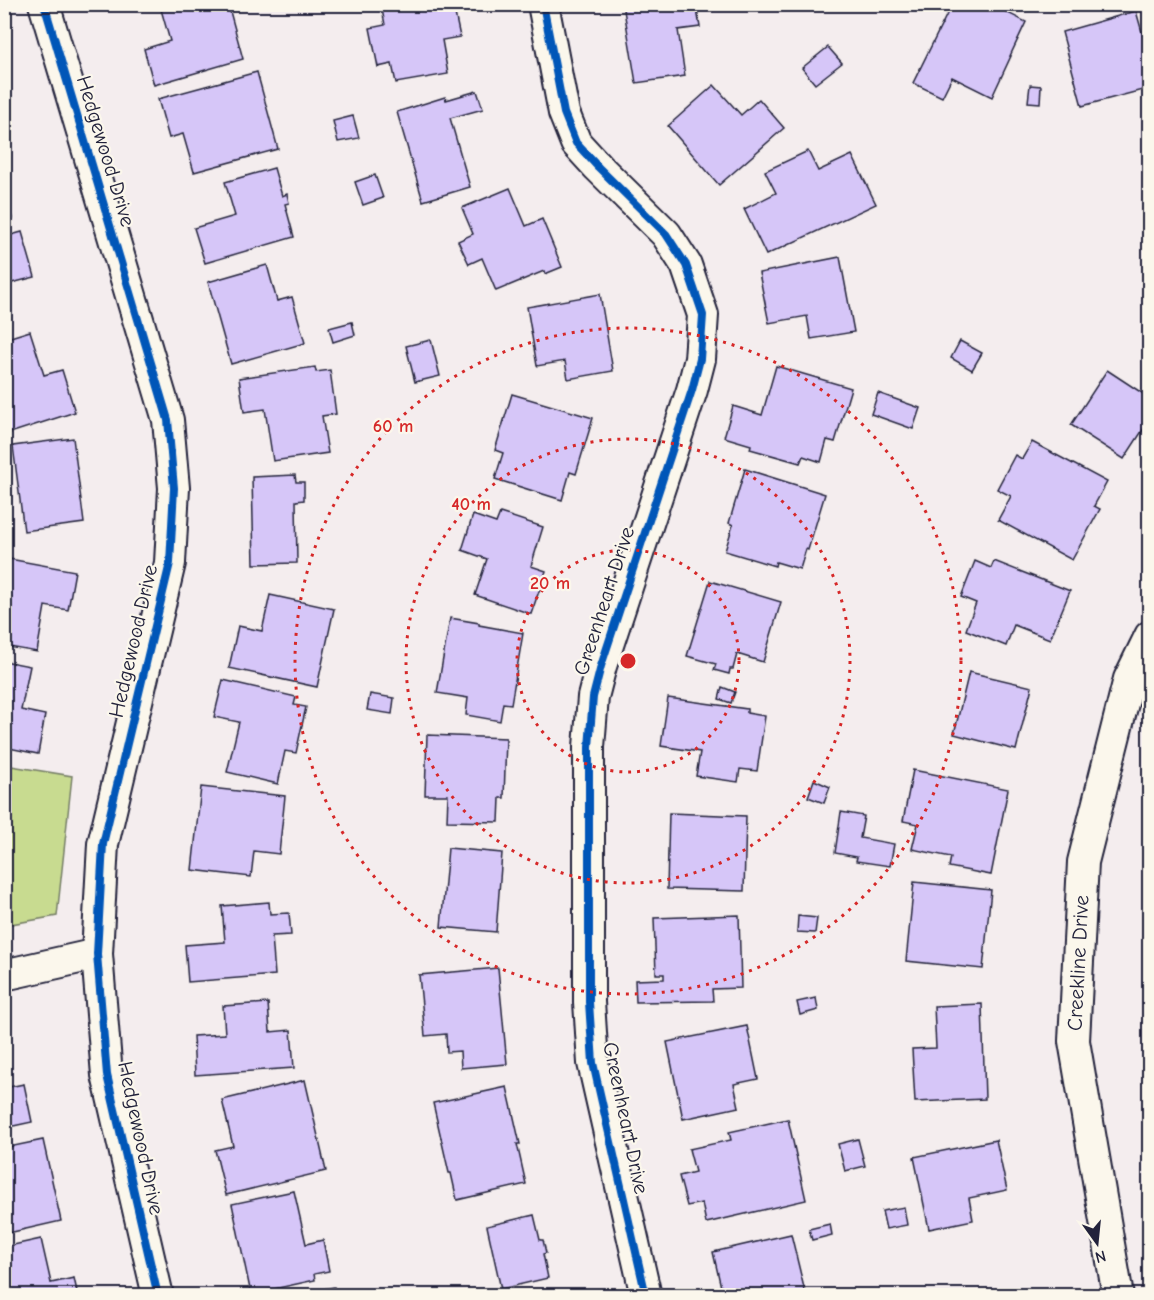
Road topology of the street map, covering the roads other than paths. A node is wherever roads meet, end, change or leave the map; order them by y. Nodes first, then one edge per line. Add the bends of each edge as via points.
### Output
1 (44, 4) edge
2 (543, 4) edge
3 (1149, 636) edge
4 (97, 954) junction
5 (4, 975) edge
6 (158, 1296) edge
7 (646, 1296) edge
8 (1118, 1296) edge

1 - 4 street, Hedgewood Drive via 168,420 174,488 170,563 103,844
2 - 7 street, Greenheart Drive via 564,112 576,143 666,234 686,265 703,315 700,358 692,390 598,676 590,747 589,1002 593,1063
3 - 8 street, Creekline Drive via 1129,679 1083,862 1074,1041
4 - 5 street
4 - 6 street, Hedgewood Drive via 106,1076

